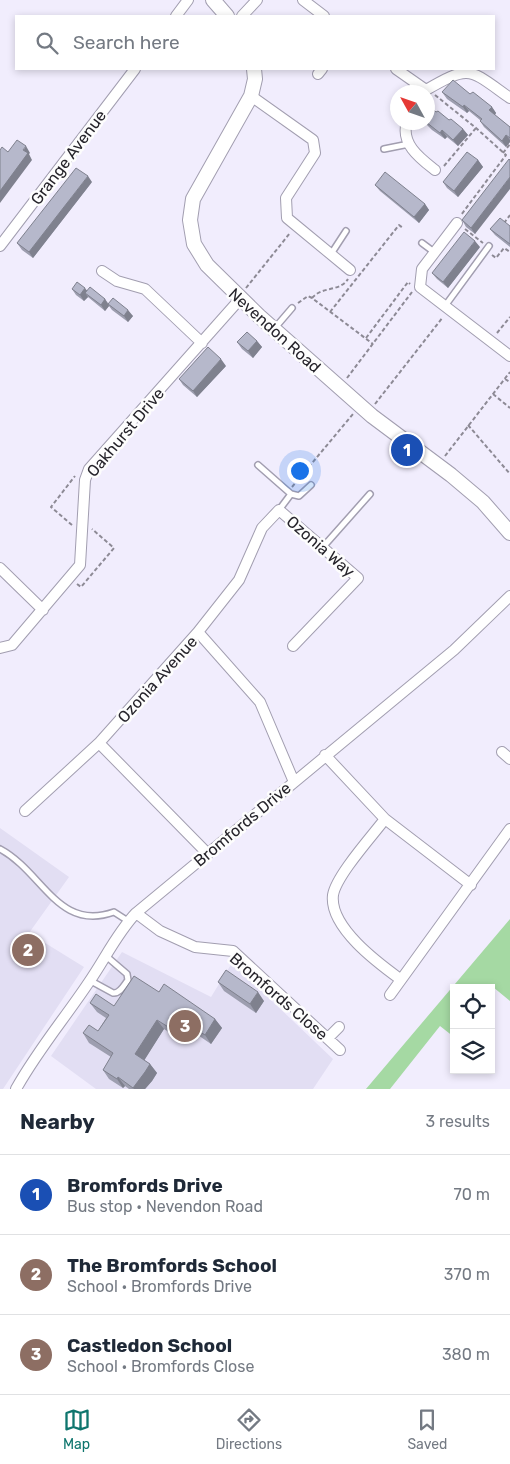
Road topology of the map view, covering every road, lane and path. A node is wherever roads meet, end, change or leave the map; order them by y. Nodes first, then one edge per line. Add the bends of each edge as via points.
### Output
1 (188, 0) edge
2 (213, 0) edge
3 (257, 0) edge
4 (303, 0) edge
5 (177, 15) edge
6 (226, 15) edge
7 (243, 15) edge
8 (323, 15) edge
9 (134, 70) edge
10 (254, 70) edge
11 (397, 70) edge
12 (417, 85) edge
13 (435, 85) edge
14 (252, 96) junction
15 (435, 98) edge
16 (510, 98) edge
17 (476, 128) junction
18 (406, 130) edge
19 (409, 144) junction
20 (510, 144) edge
21 (384, 149) dead end
22 (503, 153) junction
23 (506, 156) junction
24 (510, 156) edge
25 (436, 170) joint
26 (510, 215) edge
27 (457, 223) junction
28 (296, 226) junction
29 (403, 228) dead end
30 (498, 230) edge
31 (346, 231) dead end
32 (422, 243) dead end
33 (0, 246) edge
34 (487, 248) junction
35 (434, 252) junction
36 (510, 252) edge
37 (330, 254) junction
38 (350, 270) joint
39 (102, 271) dead end
40 (347, 281) junction
41 (352, 284) junction
42 (239, 298) junction
43 (312, 298) junction
44 (447, 307) junction
45 (292, 308) joint
46 (330, 312) junction
47 (510, 317) edge
48 (274, 330) junction
49 (366, 338) junction
50 (491, 341) junction
51 (202, 343) junction
52 (373, 344) junction
53 (510, 356) edge
54 (510, 372) edge
55 (505, 379) junction
56 (510, 382) edge
57 (340, 388) junction
58 (493, 394) junction
59 (510, 408) edge
60 (364, 409) junction
61 (468, 426) junction
62 (442, 459) dead end
63 (258, 465) dead end
64 (89, 469) junction
65 (510, 474) edge
66 (312, 484) dead end
67 (290, 492) junction
68 (370, 494) dead end
69 (279, 510) junction
70 (82, 528) junction
71 (510, 533) edge
72 (323, 547) junction
73 (0, 568) edge
74 (70, 578) junction
75 (510, 596) edge
76 (43, 610) junction
77 (198, 632) junction
78 (293, 646) dead end
79 (0, 648) edge
80 (99, 743) junction
81 (502, 752) dead end
82 (325, 755) junction
83 (510, 759) edge
84 (294, 782) junction
85 (25, 811) dead end
86 (385, 820) junction
87 (510, 829) edge
88 (0, 849) edge
89 (208, 854) junction
90 (471, 885) junction
91 (136, 912) junction
92 (128, 921) junction
93 (106, 956) junction
94 (400, 979) junction
95 (91, 981) junction
96 (390, 995) dead end
97 (340, 1027) dead end
98 (328, 1038) junction
99 (340, 1050) dead end
100 (16, 1089) edge

1 - 5 street
2 - 6 street
3 - 7 street
4 - 8 street
9 - 33 street, Grange Avenue
10 - 14 street, Nevendon Road
11 - 12 street
13 - 16 street via 456,73 475,73
14 - 28 street via 313,140 315,153 286,198 287,218
14 - 42 street, Nevendon Road via 193,199 190,220 194,244 206,265
15 - 17 path
17 - 22 path
17 - 25 path via 446,165
18 - 19 street
19 - 21 lane
19 - 25 street via 411,150
20 - 22 path
22 - 23 path
23 - 24 path
23 - 27 path
26 - 30 path
27 - 34 path
27 - 35 street
28 - 37 street
28 - 42 path
29 - 41 path via 399,225
31 - 37 lane
32 - 35 lane
34 - 36 path via 496,258 504,248
34 - 44 lane
35 - 44 street via 422,268 420,287
37 - 38 street
38 - 40 path
39 - 51 street via 117,280 145,289
40 - 41 path
40 - 43 path via 341,286 320,291
41 - 46 path
42 - 48 street, Nevendon Road
42 - 51 street, Oakhurst Drive
43 - 45 path via 308,296
43 - 46 path
44 - 50 street
44 - 60 path
45 - 48 lane
46 - 49 path
47 - 50 path
48 - 57 street, Nevendon Road
49 - 52 path
49 - 52 path via 408,282 415,288
50 - 53 street
51 - 64 street, Oakhurst Drive
52 - 57 path
54 - 55 path
55 - 56 path
55 - 58 path
57 - 60 street, Nevendon Road
58 - 59 path
58 - 61 path
60 - 67 path
60 - 71 street, Nevendon Road via 483,502
61 - 62 path
61 - 65 path
63 - 67 lane
64 - 70 street, Oakhurst Drive via 85,480
64 - 70 path via 84,465 51,507
66 - 67 lane via 299,496
67 - 69 lane
68 - 72 lane
69 - 72 street, Ozonia Way
69 - 77 street, Ozonia Way via 262,528 239,580
70 - 74 street, Oakhurst Drive via 80,565
70 - 74 path via 88,525 114,548 81,587
72 - 78 street, Ozonia Way via 358,578
73 - 76 street
74 - 76 street, Oakhurst Drive
75 - 82 street, Bromfords Drive via 454,650
76 - 79 street, Oakhurst Drive via 12,645
77 - 80 street, Ozonia Avenue
77 - 84 street, Ozonia Avenue via 260,702
80 - 85 street, Ozonia Avenue
80 - 89 street
81 - 83 street
82 - 84 street, Bromfords Drive
82 - 86 street
84 - 89 street, Bromfords Drive
86 - 90 street
86 - 94 street via 340,880 333,895 338,919 371,958
87 - 90 street
88 - 92 lane via 22,863 60,904 75,914 93,918 114,912
89 - 91 street, Bromfords Drive
90 - 94 street
91 - 92 street, Bromfords Drive
91 - 98 street, Bromfords Close via 160,931 194,947 233,951
92 - 93 street, Bromfords Drive
93 - 95 street, Bromfords Drive
93 - 95 lane via 127,974 128,980 116,994
94 - 96 street
95 - 100 street, Bromfords Drive via 33,1060
97 - 98 street
98 - 99 street, Bromfords Close

